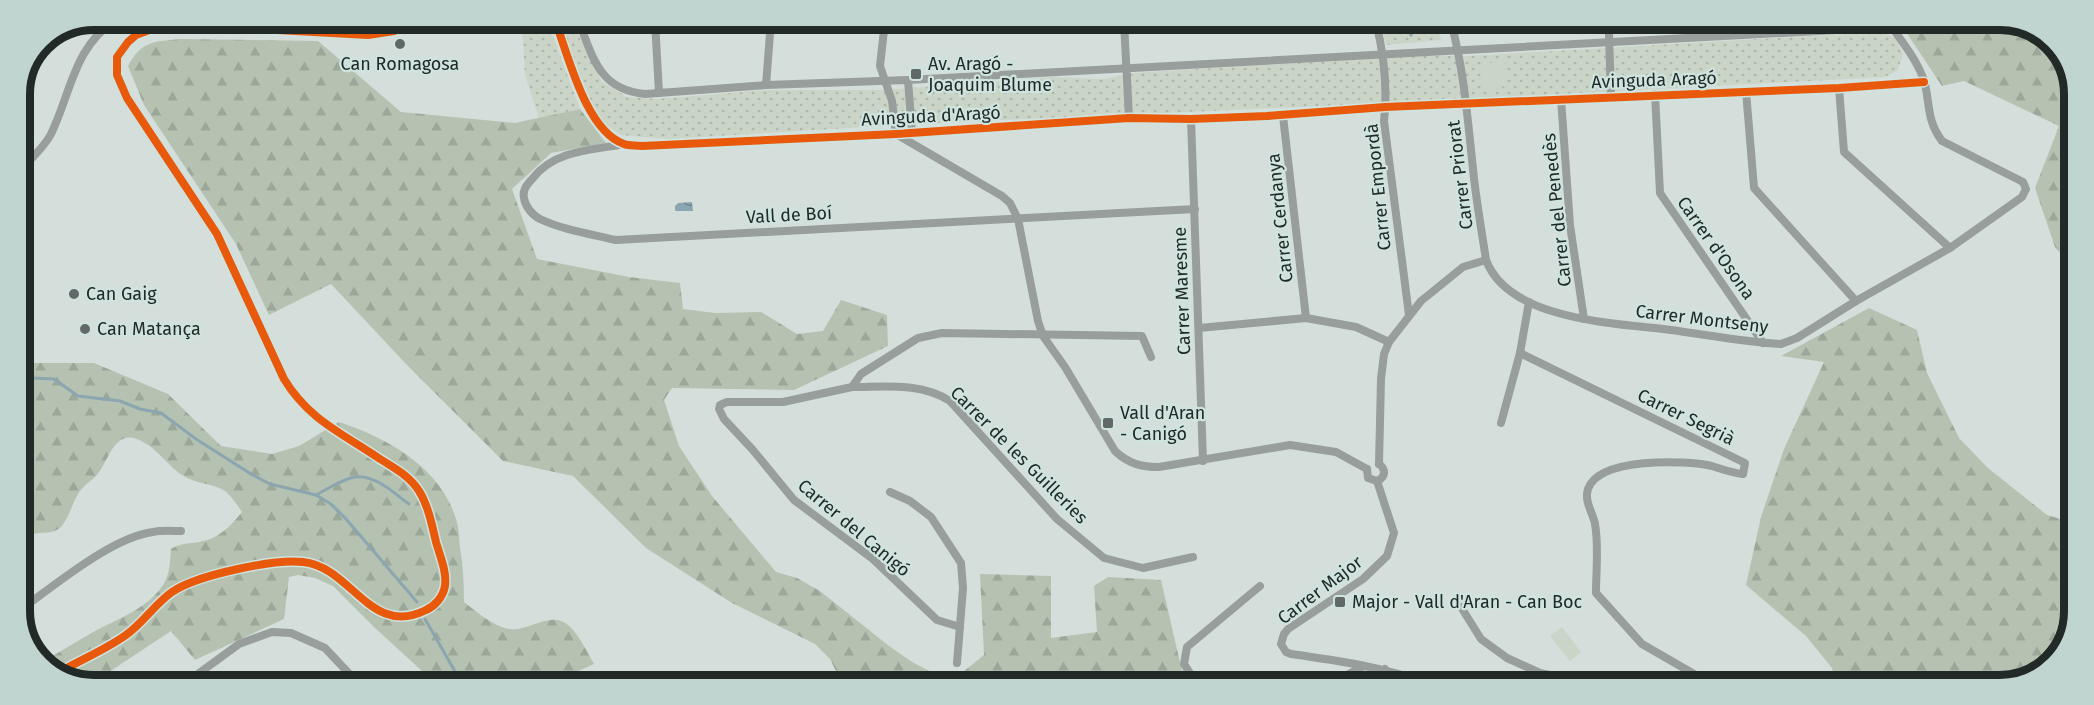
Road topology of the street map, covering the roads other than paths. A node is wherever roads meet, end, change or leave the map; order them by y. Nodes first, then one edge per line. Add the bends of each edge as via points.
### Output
1 (102, 30) edge
2 (152, 30) edge
3 (281, 30) edge
4 (315, 30) edge
5 (396, 30) edge
6 (559, 30) edge
7 (582, 30) edge
8 (656, 30) edge
9 (770, 30) edge
10 (884, 30) edge
11 (1125, 30) edge
12 (1378, 30) edge
13 (1453, 30) edge
14 (1611, 30) edge
15 (1752, 30) edge
16 (1813, 30) edge
17 (1894, 30) edge
18 (319, 32) junction
19 (1752, 34) junction
20 (1609, 42) junction
21 (1458, 51) junction
22 (1382, 55) junction
23 (1127, 68) junction
24 (885, 81) junction
25 (908, 81) junction
26 (1924, 82) junction
27 (766, 85) junction
28 (1839, 88) junction
29 (1746, 91) junction
30 (659, 93) junction
31 (1655, 94) junction
32 (1611, 96) junction
33 (1561, 99) junction
34 (1467, 103) junction
35 (1385, 107) junction
36 (1283, 116) junction
37 (1129, 118) junction
38 (1191, 119) junction
39 (912, 132) junction
40 (896, 134) junction
41 (625, 144) junction
42 (927, 153) junction
43 (30, 163) edge
44 (1195, 209) junction
45 (1018, 219) junction
46 (1950, 248) junction
47 (1486, 260) junction
48 (1856, 301) junction
49 (1529, 302) junction
50 (1409, 315) junction
51 (1306, 318) junction
52 (1584, 319) junction
53 (1199, 328) junction
54 (1043, 336) junction
55 (1389, 342) junction
56 (1763, 343) junction
57 (1520, 353) junction
58 (1151, 357) dead end
59 (852, 387) junction
60 (1502, 423) dead end
61 (1203, 461) junction
62 (1379, 464) junction
63 (1367, 469) junction
64 (1377, 481) junction
65 (890, 492) dead end
66 (181, 531) dead end
67 (1193, 557) dead end
68 (1260, 586) dead end
69 (30, 603) edge
70 (1461, 607) dead end
71 (960, 627) junction
72 (957, 663) dead end
73 (1365, 665) junction
74 (67, 668) edge
75 (1385, 669) junction
76 (196, 675) edge
77 (350, 675) edge
78 (1191, 675) edge
79 (1347, 675) edge
80 (1379, 675) edge
81 (1403, 675) edge
82 (1554, 675) edge
83 (1696, 675) edge

1 - 43 street via 85,49 52,131
2 - 74 street via 136,35 117,57 117,75 127,98 217,234 293,394 310,413 401,473 418,490 431,522 445,584 440,599 429,609 396,617 380,612 312,563 275,563 211,575 172,592 124,637
3 - 18 street
4 - 18 street
5 - 18 street via 354,36
6 - 41 street via 590,113 610,136
7 - 30 street, Avinguda d'Aragó via 597,66 609,81 630,92
8 - 30 street
9 - 27 street
10 - 24 street via 880,66
11 - 23 street
12 - 22 street, Carrer Empordà
13 - 21 street, Carrer Priorat
14 - 20 street, Avinguda Aragó
15 - 19 street
16 - 19 street
17 - 26 street via 1910,52
19 - 20 street
20 - 21 street
20 - 32 street, Avinguda Aragó
21 - 22 street, Avinguda d'Aragó
21 - 34 street, Carrer Priorat
22 - 23 street, Avinguda d'Aragó
22 - 35 street, Carrer Empordà
23 - 25 street, Avinguda d'Aragó
23 - 37 street
24 - 25 street, Avinguda d'Aragó
24 - 27 street, Avinguda d'Aragó
24 - 40 street
25 - 39 street
26 - 28 street, Avinguda Aragó
26 - 46 street, Carrer Montseny via 1933,130 1941,141 2023,182 2026,189 2022,197
27 - 30 street, Avinguda d'Aragó
28 - 29 street, Avinguda Aragó
28 - 46 street via 1844,152
29 - 31 street, Avinguda Aragó
29 - 48 street via 1754,188
31 - 32 street, Avinguda Aragó
31 - 56 street, Carrer d'Osona via 1660,193
32 - 33 street, Avinguda Aragó
33 - 34 street, Avinguda Aragó
33 - 52 street, Carrer del Penedès via 1570,225
34 - 35 street, Avinguda Aragó
34 - 47 street, Carrer Priorat
35 - 36 street, Avinguda d'Aragó
35 - 50 street, Carrer Empordà
36 - 38 street, Avinguda d'Aragó
36 - 51 street, Carrer Cerdanya
37 - 38 street, Avinguda d'Aragó
37 - 39 street, Avinguda d'Aragó
38 - 44 street, Carrer Maresme
39 - 40 street, Avinguda d'Aragó
39 - 42 street
40 - 41 street, Avinguda d'Aragó via 661,146
40 - 42 street
41 - 45 street, Vall de Boí via 549,162 525,187 526,205 540,219 616,240
42 - 45 street via 1002,196 1011,203
44 - 45 street, Vall de Boí
44 - 53 street, Carrer Maresme
45 - 54 street
46 - 48 street, Carrer Montseny
47 - 49 street, Carrer Montseny via 1498,282
47 - 50 street via 1463,267
48 - 56 street, Carrer Montseny via 1797,338 1781,344
49 - 52 street, Carrer Montseny
49 - 57 street
50 - 55 street
51 - 53 street
51 - 55 street via 1356,327
52 - 56 street, Carrer Montseny
53 - 61 street, Carrer Maresme
54 - 58 street via 1142,336
54 - 59 street via 926,336 861,374
54 - 61 street via 1115,451 1124,459 1144,467
55 - 62 street via 1381,379
57 - 60 street
57 - 83 street, Carrer Segrià via 1745,463 1743,474 1688,463 1615,468 1593,480 1587,491 1595,523 1596,593 1642,644
59 - 67 street, Carrer de les Guilleries via 921,388 945,398 1057,519 1104,558 1143,568
59 - 71 street, Carrer del Canigó via 783,402 727,402 719,409 794,500 873,559 930,615 943,624
61 - 63 street via 1290,445 1336,452
62 - 63 street via 1371,464
62 - 64 street via 1384,473
63 - 64 street via 1368,478
64 - 73 street, Carrer Major via 1394,533 1387,556 1363,579 1288,629 1281,644 1291,654
65 - 71 street via 925,512 957,554 963,573
66 - 69 street via 152,532 127,540
68 - 78 street via 1187,647 1184,664
70 - 82 street via 1481,639 1507,658
71 - 72 street
73 - 75 street, Carrer Major
73 - 79 street
75 - 80 street
75 - 81 street, Carrer Major
76 - 77 street via 238,644 272,632 291,633 325,648

